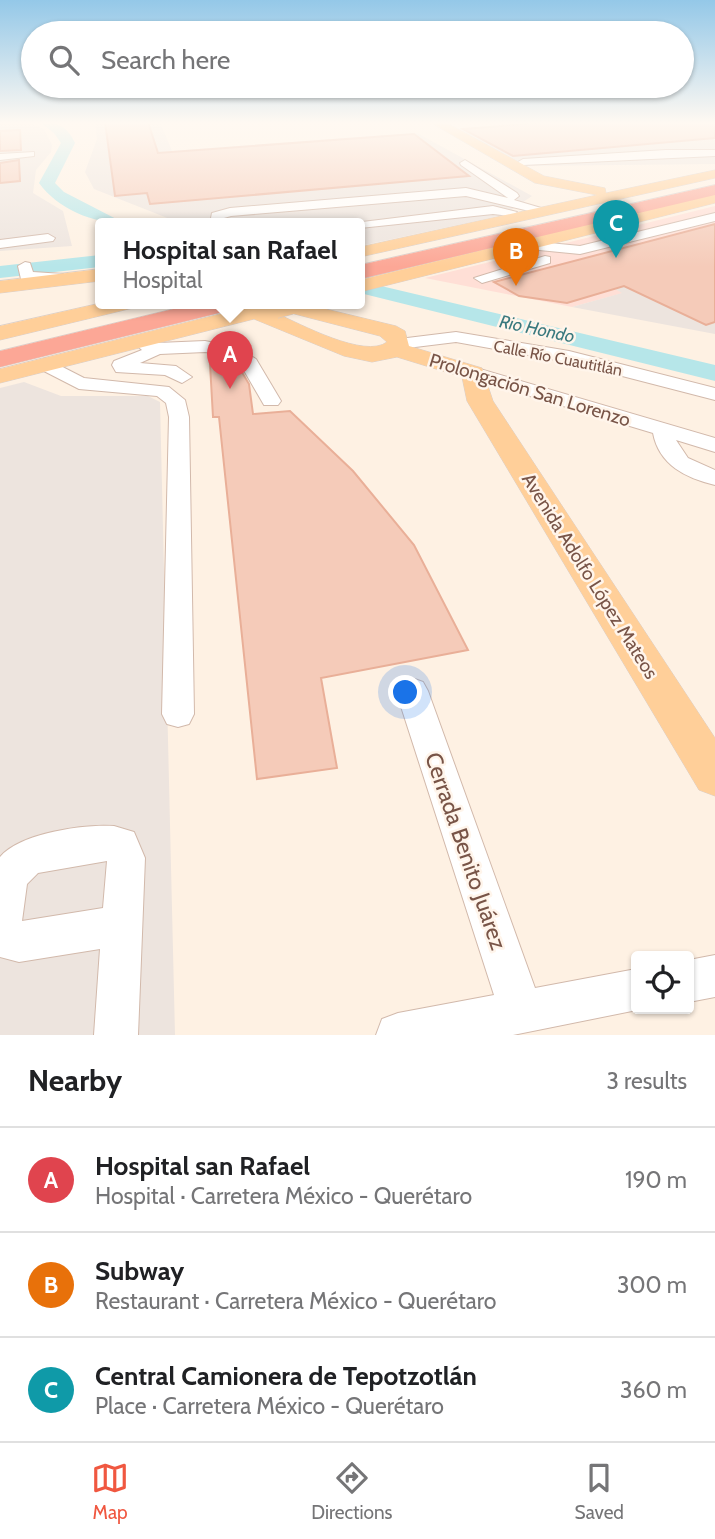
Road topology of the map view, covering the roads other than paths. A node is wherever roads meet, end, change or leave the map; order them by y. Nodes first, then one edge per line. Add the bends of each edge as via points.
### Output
1 (484, 170) edge
2 (485, 170) edge
3 (493, 170) edge
4 (529, 170) edge
5 (488, 172) junction
6 (715, 174) edge
7 (715, 182) edge
8 (715, 190) edge
9 (629, 193) junction
10 (434, 194) junction
11 (709, 203) edge
12 (539, 210) junction
13 (458, 214) junction
14 (715, 217) edge
15 (218, 218) edge
16 (660, 221) junction
17 (365, 223) edge
18 (611, 223) junction
19 (48, 239) dead end
20 (0, 244) edge
21 (521, 247) junction
22 (365, 252) edge
23 (439, 253) junction
24 (365, 263) edge
25 (95, 276) edge
26 (19, 277) edge
27 (71, 278) junction
28 (482, 278) dead end
29 (365, 280) edge
30 (0, 304) edge
31 (103, 309) edge
32 (162, 309) edge
33 (205, 309) edge
34 (263, 309) edge
35 (278, 309) edge
36 (0, 317) edge
37 (67, 317) junction
38 (0, 333) edge
39 (147, 345) junction
40 (398, 346) junction
41 (0, 347) edge
42 (0, 359) edge
43 (45, 364) junction
44 (473, 373) junction
45 (0, 376) edge
46 (182, 377) dead end
47 (715, 394) edge
48 (271, 401) dead end
49 (663, 430) junction
50 (715, 444) edge
51 (715, 478) edge
52 (412, 691) dead end
53 (178, 714) dead end
54 (715, 776) edge
55 (123, 925) dead end
56 (715, 976) edge
57 (694, 980) edge
58 (631, 991) edge
59 (521, 1010) junction
60 (116, 1035) edge
61 (398, 1035) edge

1 - 5 street
2 - 5 main road
3 - 5 main road
4 - 9 main road via 556,186
5 - 12 main road via 546,198
5 - 12 street via 471,179
6 - 9 main road
7 - 24 highway
8 - 23 highway
9 - 12 main road
10 - 12 street via 477,192
10 - 13 street
10 - 15 street via 230,212
11 - 16 main road
12 - 13 street
12 - 22 main road
13 - 17 street
14 - 16 street
16 - 18 main road
16 - 21 street via 580,250
18 - 21 main road
18 - 23 highway
19 - 20 street
21 - 28 street via 540,262
21 - 29 main road
23 - 29 highway
25 - 27 main road
26 - 27 main road
27 - 30 main road
31 - 37 main road
32 - 41 highway
33 - 42 highway
34 - 39 main road
35 - 40 main road via 354,353 369,355
36 - 37 main road via 32,321
37 - 38 main road
39 - 43 main road
39 - 46 street via 149,355 127,360 123,368 169,370
39 - 48 street via 232,351 249,363
40 - 44 main road, Prolongación San Lorenzo
40 - 47 street, Calle Río Cuautitlán via 456,337 569,357
43 - 45 main road
43 - 53 street via 79,383 162,391 175,400 179,417
44 - 49 street, Prolongación San Lorenzo
44 - 54 main road, Avenida Adolfo López Mateos via 480,401
49 - 50 street, Prolongación San Lorenzo
49 - 51 street via 672,456
52 - 59 street, Cerrada Benito Juárez
55 - 60 street
56 - 57 street
58 - 59 street
59 - 61 street

